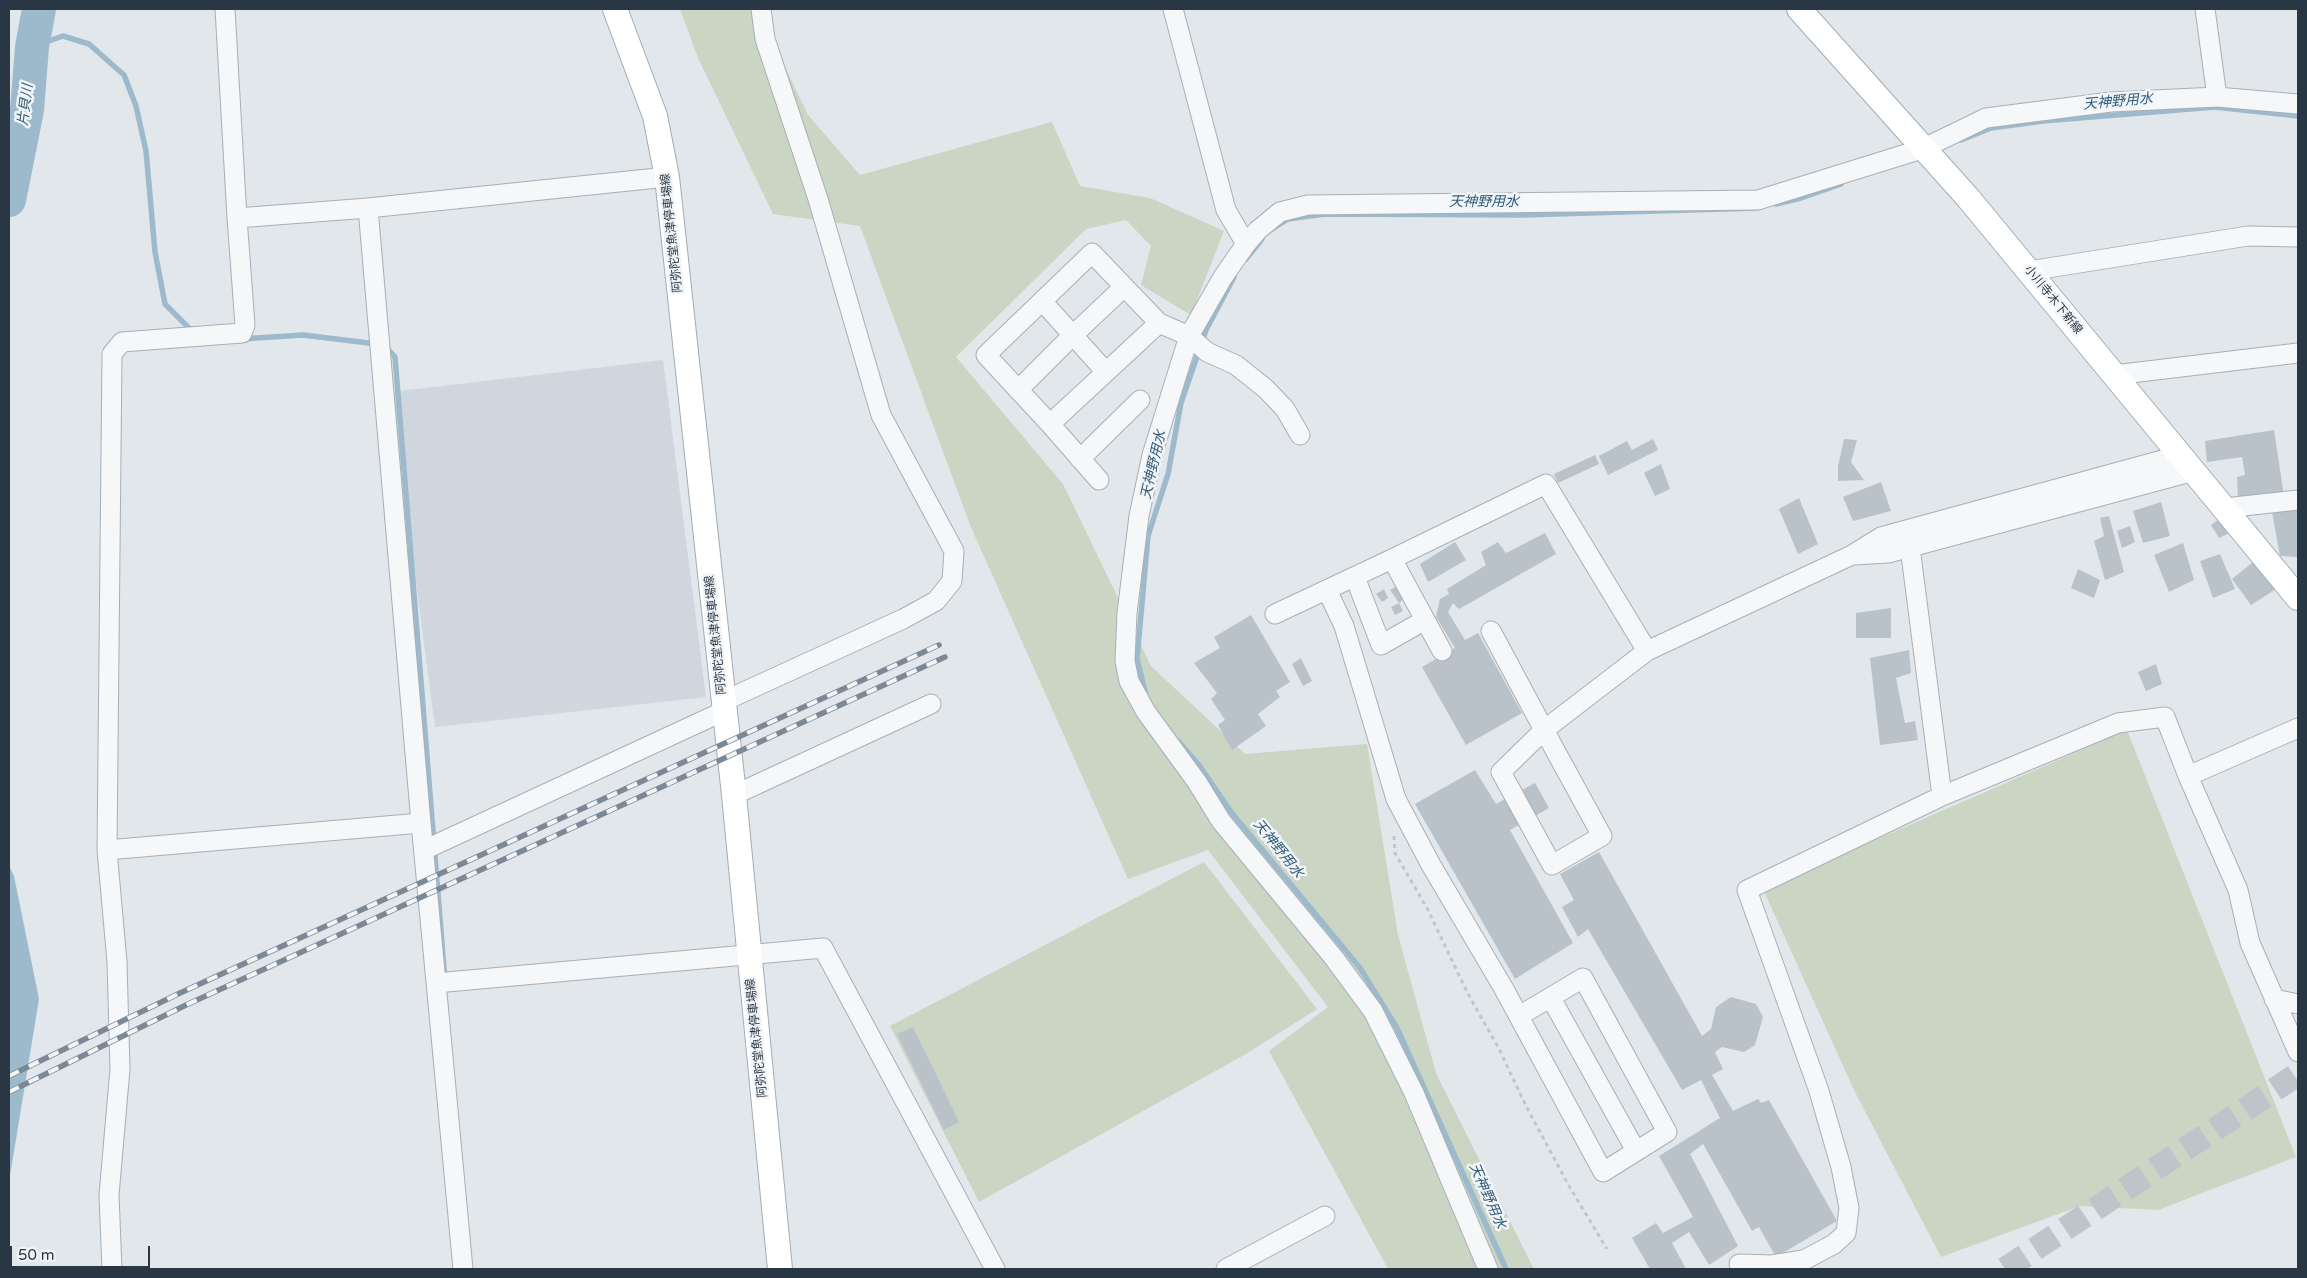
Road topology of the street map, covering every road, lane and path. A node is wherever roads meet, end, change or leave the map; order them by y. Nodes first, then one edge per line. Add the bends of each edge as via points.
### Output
1 (225, 9) edge
2 (615, 9) edge
3 (762, 9) edge
4 (1172, 9) edge
5 (1799, 9) edge
6 (2205, 9) edge
7 (2216, 97) junction
8 (2298, 104) edge
9 (1922, 149) junction
10 (667, 177) junction
11 (368, 208) junction
12 (237, 218) junction
13 (2298, 237) edge
14 (1246, 244) junction
15 (2029, 271) junction
16 (1124, 287) junction
17 (1042, 301) junction
18 (1159, 324) junction
19 (1073, 335) junction
20 (1189, 336) junction
21 (2298, 353) edge
22 (1106, 372) junction
23 (2114, 375) junction
24 (1018, 390) junction
25 (1140, 400) dead end
26 (1050, 424) junction
27 (1300, 435) dead end
28 (1080, 460) junction
29 (2188, 463) junction
30 (1099, 480) dead end
31 (2298, 500) edge
32 (2225, 508) junction
33 (1910, 547) junction
34 (1852, 555) junction
35 (1392, 559) junction
36 (1355, 576) junction
37 (1326, 590) junction
38 (2298, 598) edge
39 (1275, 614) dead end
40 (1425, 620) junction
41 (1491, 631) dead end
42 (1442, 651) dead end
43 (1648, 651) junction
44 (931, 704) dead end
45 (724, 706) junction
46 (2298, 728) edge
47 (1544, 730) junction
48 (2188, 776) junction
49 (734, 795) junction
50 (1942, 796) junction
51 (1396, 798) junction
52 (421, 823) junction
53 (107, 850) junction
54 (424, 850) junction
55 (749, 954) junction
56 (436, 983) junction
57 (1551, 998) junction
58 (2274, 999) junction
59 (2298, 1004) edge
60 (1519, 1016) junction
61 (2298, 1052) edge
62 (1636, 1151) junction
63 (1326, 1216) dead end
64 (1607, 1249) dead end
65 (1738, 1264) dead end
66 (112, 1269) edge
67 (463, 1269) edge
68 (780, 1269) edge
69 (995, 1269) edge
70 (1226, 1269) edge
71 (1488, 1269) edge

1 - 12 street
2 - 10 main road, 阿弥陀堂魚津停車場線 via 655,116
3 - 45 street via 765,39 818,199 881,414 954,551 952,581 936,601
4 - 14 street via 1226,210
5 - 9 main road, 小川寺木下新線
6 - 7 street
7 - 8 street
7 - 9 street via 2111,102 1986,118
9 - 14 street via 1758,200 1308,205 1280,212
9 - 15 main road, 小川寺木下新線
10 - 11 street
10 - 45 main road, 阿弥陀堂魚津停車場線
11 - 12 street
11 - 52 street
12 - 53 street via 245,324 242,333 122,342 112,354
13 - 15 street via 2248,236
14 - 20 street
15 - 23 main road, 小川寺木下新線
16 - 17 street via 1092,253
16 - 18 street
16 - 19 street
17 - 19 street
17 - 24 street via 986,355
18 - 20 street
18 - 22 street
19 - 22 street
19 - 24 street
20 - 27 street via 1207,352 1236,365 1266,389 1285,409
20 - 71 street via 1152,454 1139,516 1127,613 1125,661 1129,681 1146,712 1221,821 1334,958 1373,1011 1414,1093
21 - 23 street
22 - 26 street
23 - 29 main road, 小川寺木下新線
24 - 26 street
25 - 28 street
26 - 28 street
28 - 30 street
29 - 32 main road, 小川寺木下新線
29 - 33 street
29 - 34 street via 1881,537
31 - 32 street
32 - 38 main road, 小川寺木下新線
33 - 34 street via 1888,553
33 - 50 street
34 - 43 street
35 - 36 street
35 - 40 street
35 - 43 street via 1546,484
36 - 37 street
36 - 40 street via 1381,645
37 - 39 street
37 - 51 street via 1344,626
40 - 42 street
41 - 47 street
43 - 47 street
44 - 49 street
45 - 49 main road, 阿弥陀堂魚津停車場線
45 - 54 street
46 - 48 street
47 - 47 street via 1602,836 1552,865 1500,772
48 - 50 street via 2165,717 2118,723
48 - 58 street via 2238,890 2250,944
49 - 55 main road, 阿弥陀堂魚津停車場線
50 - 65 street via 1747,890 1819,1091 1849,1208 1846,1233 1834,1244 1804,1260 1771,1265
51 - 60 street
51 - 64 path via 1393,820 1395,853 1428,910 1564,1178
52 - 53 street
52 - 54 street
53 - 66 street via 117,962 120,1069 109,1195
54 - 56 street
55 - 56 street
55 - 68 main road, 阿弥陀堂魚津停車場線
55 - 69 street via 824,948
56 - 67 street
57 - 60 street
57 - 62 street
57 - 62 street via 1583,978 1667,1132
58 - 59 street
58 - 61 street
60 - 62 street via 1603,1172
63 - 70 street

